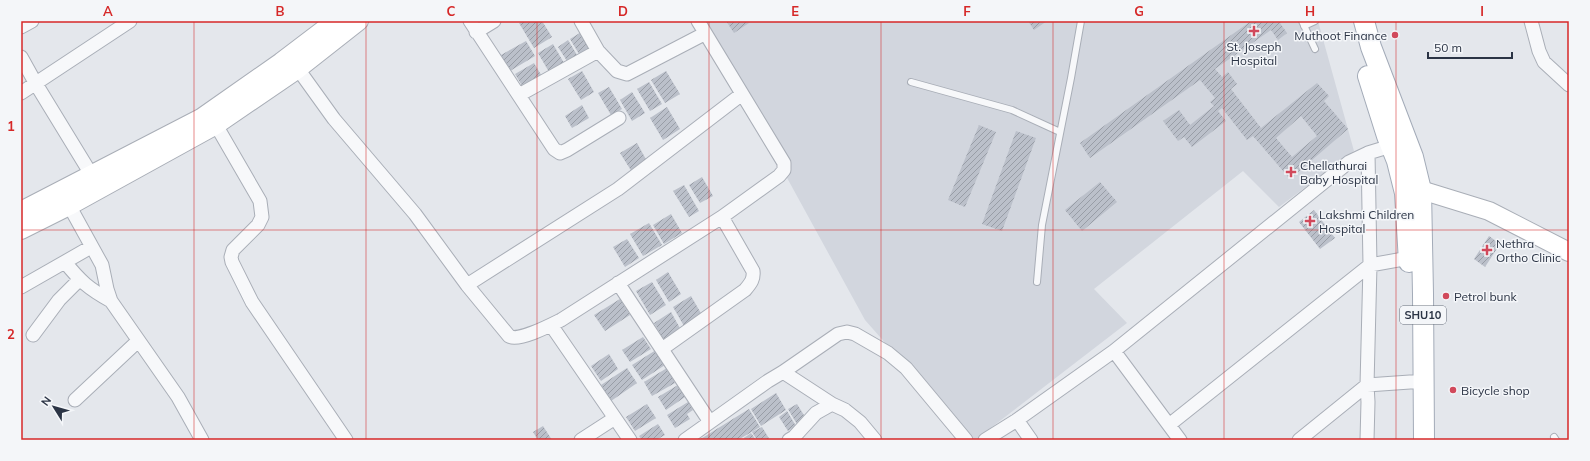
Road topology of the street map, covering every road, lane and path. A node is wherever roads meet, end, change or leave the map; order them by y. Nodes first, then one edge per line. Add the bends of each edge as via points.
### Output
1 (32, 21) edge
2 (130, 21) edge
3 (335, 21) edge
4 (359, 21) edge
5 (494, 21) edge
6 (581, 21) edge
7 (698, 21) edge
8 (1080, 21) edge
9 (1315, 21) edge
10 (1350, 21) edge
11 (1364, 21) edge
12 (1531, 21) edge
13 (1303, 23) edge
14 (473, 26) edge
15 (21, 27) edge
16 (704, 34) junction
17 (1315, 49) dead end
18 (598, 51) junction
19 (21, 57) edge
20 (298, 69) junction
21 (911, 82) dead end
22 (1568, 83) edge
23 (36, 84) junction
24 (21, 93) edge
25 (742, 94) junction
26 (519, 95) junction
27 (619, 118) dead end
28 (216, 124) junction
29 (1060, 132) junction
30 (1391, 146) junction
31 (1368, 152) junction
32 (91, 174) junction
33 (61, 191) junction
34 (1413, 192) junction
35 (69, 206) junction
36 (21, 211) edge
37 (722, 217) junction
38 (21, 230) edge
39 (91, 247) junction
40 (1569, 252) edge
41 (1409, 258) junction
42 (65, 262) junction
43 (1370, 265) junction
44 (79, 280) junction
45 (1037, 282) dead end
46 (618, 283) junction
47 (467, 285) junction
48 (21, 288) edge
49 (111, 301) junction
50 (552, 325) junction
51 (33, 335) dead end
52 (138, 341) junction
53 (662, 349) junction
54 (1114, 351) junction
55 (783, 372) junction
56 (1417, 382) junction
57 (1367, 385) junction
58 (75, 400) dead end
59 (832, 404) junction
60 (616, 418) junction
61 (1017, 420) junction
62 (710, 422) junction
63 (1169, 425) junction
64 (793, 439) edge
65 (202, 440) edge
66 (346, 440) edge
67 (581, 440) edge
68 (630, 440) edge
69 (685, 440) edge
70 (875, 440) edge
71 (966, 440) edge
72 (985, 440) edge
73 (1031, 440) edge
74 (1180, 440) edge
75 (1299, 440) edge
76 (1367, 440) edge
77 (1411, 440) edge
78 (1424, 440) edge

1 - 15 street
2 - 23 street
3 - 32 main road via 200,118
4 - 20 main road
5 - 14 street
6 - 18 street
7 - 16 street
8 - 29 lane
9 - 13 lane
10 - 30 main road, SHU10
11 - 34 main road, SHU10 via 1370,46 1412,157
12 - 22 street via 1544,62
13 - 17 lane
14 - 26 street
16 - 18 street via 627,74 617,71
16 - 25 street
18 - 26 street
19 - 23 street
20 - 28 main road
20 - 47 street via 334,119 415,214
21 - 29 lane via 1012,110
23 - 24 street
23 - 32 street
25 - 37 street via 784,163 784,170
25 - 47 street via 618,189
26 - 27 street via 549,144 560,153
28 - 35 main road
28 - 66 street via 260,201 262,217 233,250 232,262 252,302
29 - 45 lane via 1042,225
30 - 31 street
30 - 34 main road, SHU10
31 - 43 street
31 - 54 street via 1349,162
32 - 33 main road
33 - 35 street
33 - 36 main road
34 - 40 main road via 1489,211
34 - 41 main road, SHU10
34 - 56 main road, SHU10
35 - 38 main road
35 - 39 street
37 - 46 street
37 - 53 street via 754,277 745,290
39 - 42 street
39 - 49 street via 102,265
41 - 43 street
41 - 56 main road, SHU10
42 - 44 street
42 - 48 street
43 - 57 street
43 - 63 street
44 - 49 street
44 - 51 street via 59,300
46 - 50 street
46 - 53 street
47 - 50 street via 512,338
49 - 52 street
50 - 60 street
52 - 58 street
52 - 65 street via 178,397
53 - 62 street
54 - 61 street
54 - 63 street
55 - 59 street
55 - 62 street
55 - 71 street via 838,334 855,334 888,353 906,368
56 - 57 street
56 - 77 main road, SHU10
56 - 78 main road, SHU10
57 - 75 street
57 - 76 street
59 - 64 street via 816,413
59 - 70 street via 860,422
60 - 67 street
60 - 68 street
61 - 72 street
61 - 73 street
62 - 69 street
63 - 74 street

